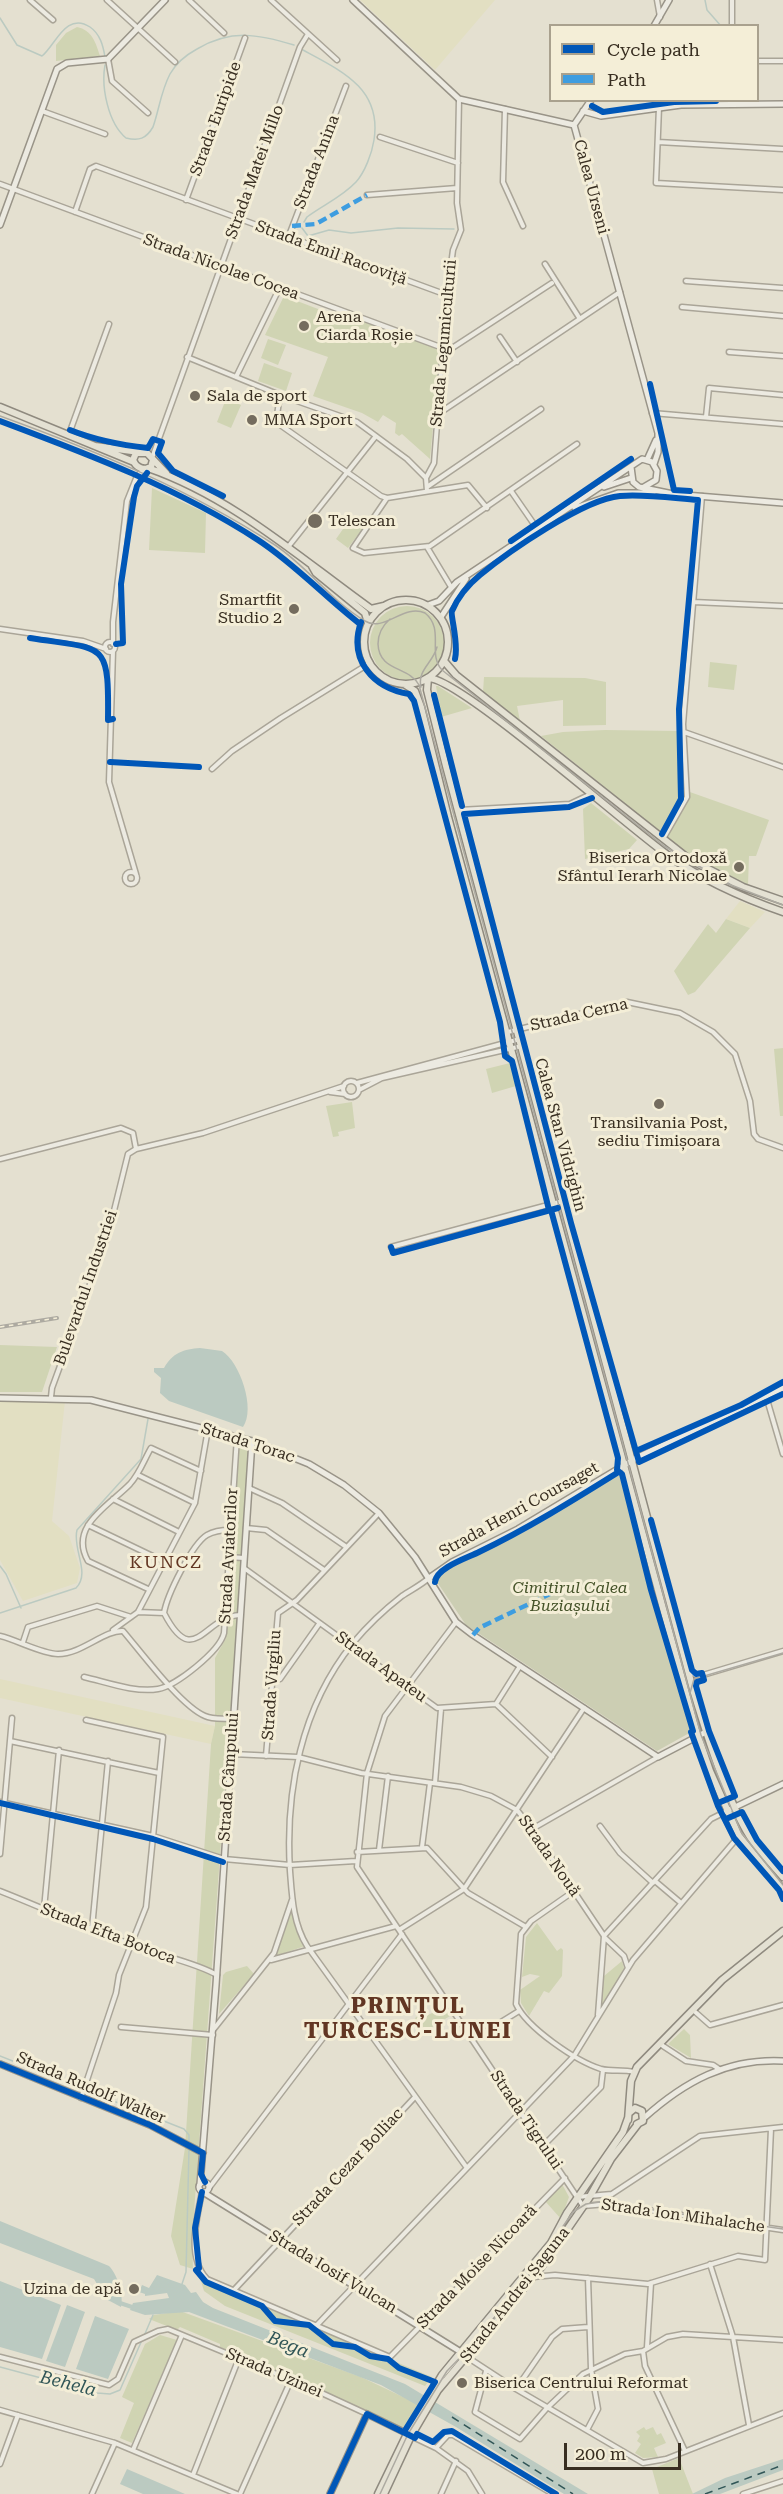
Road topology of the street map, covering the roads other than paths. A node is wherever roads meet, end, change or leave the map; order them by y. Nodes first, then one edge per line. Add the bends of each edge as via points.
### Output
1 (30, 0) edge
2 (107, 0) edge
3 (165, 0) edge
4 (189, 0) edge
5 (271, 0) edge
6 (353, 0) edge
7 (657, 0) edge
8 (669, 0) edge
9 (732, 0) edge
10 (660, 18) junction
11 (53, 20) dead end
12 (656, 24) edge
13 (732, 24) edge
14 (139, 29) junction
15 (224, 33) dead end
16 (308, 34) junction
17 (245, 38) dead end
18 (108, 59) junction
19 (337, 60) dead end
20 (759, 61) edge
21 (783, 61) edge
22 (175, 62) dead end
23 (346, 86) dead end
24 (459, 99) junction
25 (590, 102) edge
26 (736, 102) edge
27 (783, 104) edge
28 (659, 106) junction
29 (585, 108) junction
30 (505, 109) junction
31 (41, 111) junction
32 (148, 113) dead end
33 (574, 124) junction
34 (105, 134) dead end
35 (380, 137) dead end
36 (658, 142) junction
37 (783, 149) edge
38 (458, 163) junction
39 (0, 184) edge
40 (457, 188) junction
41 (13, 189) junction
42 (783, 190) edge
43 (367, 195) dead end
44 (186, 200) junction
45 (75, 212) junction
46 (238, 219) junction
47 (0, 225) edge
48 (523, 226) dead end
49 (288, 238) junction
50 (545, 264) dead end
51 (220, 268) junction
52 (686, 281) dead end
53 (552, 283) dead end
54 (783, 288) edge
55 (279, 289) junction
56 (620, 292) junction
57 (447, 295) junction
58 (682, 307) dead end
59 (783, 316) edge
60 (580, 319) junction
61 (109, 324) dead end
62 (500, 337) dead end
63 (443, 348) junction
64 (729, 352) dead end
65 (442, 354) junction
66 (783, 356) edge
67 (187, 357) junction
68 (517, 362) junction
69 (236, 377) junction
70 (280, 395) junction
71 (783, 395) edge
72 (0, 406) edge
73 (541, 409) dead end
74 (652, 412) junction
75 (438, 414) junction
76 (706, 417) junction
77 (783, 424) edge
78 (658, 433) junction
79 (69, 435) junction
80 (376, 436) junction
81 (577, 444) dead end
82 (95, 446) junction
83 (148, 456) junction
84 (647, 460) junction
85 (135, 464) junction
86 (654, 464) junction
87 (631, 467) junction
88 (146, 469) junction
89 (346, 474) junction
90 (168, 475) junction
91 (137, 476) junction
92 (426, 478) junction
93 (631, 478) junction
94 (656, 480) junction
95 (604, 487) junction
96 (644, 487) junction
97 (427, 489) junction
98 (511, 491) junction
99 (671, 494) junction
100 (702, 496) junction
101 (387, 498) junction
102 (783, 502) edge
103 (487, 508) junction
104 (568, 511) junction
105 (538, 530) junction
106 (288, 547) junction
107 (427, 547) junction
108 (312, 566) junction
109 (466, 578) junction
110 (451, 587) junction
111 (693, 602) junction
112 (428, 605) junction
113 (384, 606) junction
114 (783, 606) edge
115 (441, 617) junction
116 (368, 623) junction
117 (0, 629) edge
118 (109, 647) junction
119 (444, 661) junction
120 (370, 663) junction
121 (428, 678) junction
122 (404, 684) junction
123 (684, 732) junction
124 (783, 767) edge
125 (212, 769) dead end
126 (591, 793) junction
127 (459, 810) junction
128 (663, 840) junction
129 (133, 859) junction
130 (130, 871) junction
131 (136, 874) junction
132 (783, 901) edge
133 (783, 912) edge
134 (518, 1029) junction
135 (508, 1032) junction
136 (522, 1042) junction
137 (512, 1045) junction
138 (357, 1083) junction
139 (344, 1086) junction
140 (359, 1089) junction
141 (327, 1092) junction
142 (345, 1094) junction
143 (783, 1148) edge
144 (136, 1149) junction
145 (0, 1159) edge
146 (563, 1201) junction
147 (554, 1203) junction
148 (391, 1247) dead end
149 (783, 1389) edge
150 (766, 1396) junction
151 (51, 1397) junction
152 (0, 1398) edge
153 (208, 1429) junction
154 (237, 1437) junction
155 (252, 1441) junction
156 (783, 1454) edge
157 (633, 1459) junction
158 (623, 1466) junction
159 (201, 1471) junction
160 (138, 1475) junction
161 (249, 1488) junction
162 (113, 1499) junction
163 (195, 1503) junction
164 (379, 1513) junction
165 (88, 1525) junction
166 (246, 1528) junction
167 (230, 1530) junction
168 (179, 1532) junction
169 (345, 1546) junction
170 (228, 1557) junction
171 (244, 1558) junction
172 (164, 1561) junction
173 (244, 1568) junction
174 (324, 1570) junction
175 (429, 1578) junction
176 (148, 1589) junction
177 (292, 1603) junction
178 (138, 1612) junction
179 (164, 1613) junction
180 (240, 1616) junction
181 (132, 1617) junction
182 (225, 1618) junction
183 (124, 1622) junction
184 (456, 1622) junction
185 (319, 1624) junction
186 (112, 1630) junction
187 (123, 1631) junction
188 (0, 1636) edge
189 (23, 1642) junction
190 (352, 1645) junction
191 (783, 1651) edge
192 (520, 1666) junction
193 (688, 1670) junction
194 (84, 1677) dead end
195 (274, 1681) junction
196 (168, 1685) junction
197 (407, 1686) junction
198 (496, 1704) junction
199 (584, 1708) junction
200 (441, 1709) junction
201 (12, 1718) dead end
202 (233, 1719) junction
203 (86, 1720) dead end
204 (706, 1732) junction
205 (698, 1737) junction
206 (10, 1741) junction
207 (59, 1750) junction
208 (231, 1754) junction
209 (266, 1756) junction
210 (298, 1757) junction
211 (552, 1757) junction
212 (658, 1757) junction
213 (108, 1761) junction
214 (159, 1773) junction
215 (367, 1773) junction
216 (388, 1776) junction
217 (432, 1783) junction
218 (783, 1784) edge
219 (2, 1802) edge
220 (736, 1807) junction
221 (517, 1810) junction
222 (727, 1811) junction
223 (53, 1814) junction
224 (101, 1825) junction
225 (600, 1826) dead end
226 (532, 1829) junction
227 (153, 1836) junction
228 (739, 1836) junction
229 (422, 1847) junction
230 (380, 1850) junction
231 (357, 1852) junction
232 (0, 1854) edge
233 (224, 1858) junction
234 (356, 1862) junction
235 (290, 1866) junction
236 (783, 1877) edge
237 (654, 1882) junction
238 (464, 1889) junction
239 (0, 1890) edge
240 (783, 1890) edge
241 (574, 1891) junction
242 (292, 1899) junction
243 (681, 1903) junction
244 (44, 1909) junction
245 (526, 1927) junction
246 (92, 1928) junction
247 (399, 1930) junction
248 (783, 1930) edge
249 (604, 1936) junction
250 (132, 1945) junction
251 (310, 1949) junction
252 (626, 1959) junction
253 (270, 1960) junction
254 (633, 1960) junction
255 (628, 1969) junction
256 (217, 1975) junction
257 (600, 1993) junction
258 (612, 1996) junction
259 (349, 2003) junction
260 (783, 2004) edge
261 (693, 2010) junction
262 (519, 2011) junction
263 (598, 2015) junction
264 (121, 2027) dead end
265 (213, 2033) junction
266 (472, 2040) junction
267 (660, 2044) junction
268 (574, 2056) junction
269 (783, 2061) edge
270 (0, 2064) edge
271 (719, 2069) junction
272 (603, 2070) junction
273 (634, 2072) junction
274 (82, 2096) junction
275 (414, 2098) junction
276 (630, 2099) junction
277 (639, 2109) junction
278 (653, 2109) junction
279 (521, 2111) junction
280 (628, 2115) junction
281 (644, 2118) junction
282 (638, 2124) junction
283 (783, 2127) edge
284 (771, 2129) junction
285 (544, 2145) junction
286 (203, 2153) junction
287 (467, 2168) junction
288 (565, 2178) junction
289 (206, 2188) junction
290 (577, 2197) junction
291 (589, 2198) junction
292 (583, 2206) junction
293 (765, 2227) junction
294 (783, 2230) edge
295 (280, 2240) junction
296 (710, 2264) junction
297 (542, 2266) junction
298 (555, 2275) junction
299 (532, 2277) junction
300 (588, 2278) junction
301 (651, 2283) junction
302 (355, 2285) junction
303 (234, 2290) junction
304 (421, 2325) junction
305 (316, 2326) junction
306 (588, 2327) junction
307 (183, 2335) junction
308 (733, 2337) junction
309 (783, 2340) edge
310 (646, 2347) junction
311 (643, 2351) junction
312 (462, 2352) junction
313 (0, 2357) edge
314 (467, 2357) junction
315 (239, 2358) junction
316 (591, 2369) junction
317 (486, 2372) junction
318 (291, 2380) junction
319 (437, 2389) junction
320 (516, 2389) junction
321 (547, 2408) junction
322 (0, 2410) edge
323 (783, 2413) edge
324 (367, 2414) junction
325 (18, 2415) junction
326 (749, 2426) junction
327 (587, 2430) junction
328 (409, 2435) junction
329 (115, 2443) junction
330 (436, 2448) junction
331 (134, 2450) junction
332 (685, 2451) junction
333 (456, 2461) junction
334 (0, 2464) edge
335 (193, 2475) junction
336 (783, 2481) edge
337 (92, 2494) edge
338 (239, 2494) edge
339 (330, 2494) edge
340 (378, 2494) edge
341 (384, 2494) edge
342 (441, 2494) edge
343 (482, 2494) edge
344 (553, 2494) edge
345 (743, 2494) edge

1 - 11 street
2 - 14 street
3 - 14 street
4 - 15 street
5 - 16 street
6 - 24 street
7 - 10 street
8 - 10 street
9 - 13 street
10 - 12 street
14 - 18 street
14 - 22 street
16 - 19 street
16 - 46 street, Strada Matei Millo
17 - 44 street, Strada Euripide
18 - 31 street via 59,66
18 - 32 street via 112,81
20 - 21 street
23 - 49 street, Strada Anina
24 - 30 street, Calea Urseni
24 - 38 street, Strada Legumiculturii
25 - 29 street
26 - 27 street
26 - 28 street
28 - 29 street via 606,115
28 - 36 street
29 - 33 street
30 - 33 street, Calea Urseni
30 - 48 street via 503,182
31 - 34 street
31 - 41 street
33 - 56 street, Calea Urseni
35 - 38 street
36 - 37 street
36 - 42 street via 656,183
38 - 40 street, Strada Legumiculturii
39 - 41 street, Strada Nicolae Cocea
40 - 43 street
40 - 57 street, Strada Legumiculturii via 461,230 451,258
41 - 45 street, Strada Nicolae Cocea
41 - 47 street
44 - 45 street, Strada Emil Racoviță via 96,166 90,169
44 - 46 street, Strada Emil Racoviță
45 - 51 street, Strada Nicolae Cocea
46 - 49 street, Strada Emil Racoviță
46 - 51 street, Strada Matei Millo
49 - 57 street, Strada Emil Racoviță
50 - 60 street
51 - 55 street, Strada Nicolae Cocea
51 - 67 street, Strada Matei Millo
52 - 54 street
53 - 65 street
55 - 63 street, Strada Nicolae Cocea
55 - 69 street
56 - 60 street
56 - 74 street, Calea Urseni
57 - 63 street, Strada Legumiculturii
58 - 59 street
60 - 68 street
61 - 79 street
62 - 68 street
63 - 65 street, Strada Legumiculturii
64 - 66 street
65 - 75 street, Strada Legumiculturii
67 - 69 street
67 - 83 street, Strada Matei Millo via 155,447
68 - 75 street
69 - 70 street
70 - 80 street via 357,422
70 - 89 street via 276,422
71 - 76 street via 709,388
72 - 79 main road
73 - 97 street
74 - 76 street
74 - 78 street, Calea Urseni
75 - 92 street, Strada Legumiculturii via 434,463
76 - 77 street
78 - 84 street
78 - 86 street, Calea Urseni
79 - 82 main road
80 - 89 street
80 - 92 street
81 - 98 street
82 - 83 main road
82 - 85 main road
83 - 85 main road via 134,455
83 - 88 main road via 153,465
83 - 90 main road
84 - 86 street
84 - 87 street via 637,461
85 - 88 main road
85 - 91 street
86 - 94 street
87 - 93 street
87 - 95 street
88 - 90 main road
88 - 91 street
89 - 101 street
89 - 106 street
90 - 106 main road via 220,502
91 - 118 street via 128,501
92 - 97 street
93 - 95 street
93 - 96 street
94 - 96 street
94 - 99 street
95 - 104 street
96 - 99 street
97 - 101 street
97 - 103 street via 468,485
98 - 103 street
98 - 105 street
99 - 100 street
99 - 104 street via 618,493
100 - 102 street
100 - 111 street
101 - 107 street via 353,548 363,553
103 - 107 street
104 - 105 street
105 - 109 street
106 - 108 main road
107 - 110 street
108 - 113 main road via 371,609
108 - 116 main road via 364,613
109 - 110 street
109 - 115 street
110 - 112 street via 439,601
111 - 114 street
111 - 123 street
112 - 113 main road via 405,600
112 - 115 main road
113 - 116 main road
115 - 119 main road via 449,641
116 - 120 main road via 364,645
117 - 118 street
118 - 129 street via 114,659 109,782
119 - 121 main road
119 - 128 main road via 456,675
120 - 122 main road via 384,678
120 - 125 street via 291,712
121 - 122 main road
121 - 126 main road via 445,682
121 - 127 main road, Calea Stan Vidrighin via 427,690
122 - 135 main road, Calea Stan Vidrighin via 415,691 419,700
123 - 124 street
123 - 128 street via 687,796
126 - 127 street via 570,804
126 - 133 main road via 650,842 699,875
127 - 134 main road, Calea Stan Vidrighin
128 - 132 main road via 719,875
129 - 130 street
129 - 131 street
130 - 131 street
130 - 131 street via 125,877 128,884 136,882
134 - 135 street, Strada Cerna
134 - 136 main road, Calea Stan Vidrighin
134 - 143 street, Strada Cerna via 627,1002 680,1013 708,1028 735,1054 748,1093 754,1134
135 - 137 main road, Calea Stan Vidrighin
136 - 137 street
136 - 146 main road, Calea Stan Vidrighin
137 - 138 street
137 - 140 street via 382,1078
137 - 147 main road, Calea Stan Vidrighin
138 - 139 street via 351,1081
138 - 140 street
139 - 141 street
139 - 142 street
140 - 142 street via 353,1096
141 - 142 street
141 - 144 street
144 - 145 street via 133,1133 121,1128
144 - 151 street, Bulevardul Industriei via 125,1160 108,1235
146 - 147 street
146 - 157 main road, Calea Stan Vidrighin
147 - 148 street
147 - 158 main road, Calea Stan Vidrighin
149 - 150 street, Strada Henri Coursaget
150 - 156 street
150 - 157 street, Strada Henri Coursaget
151 - 152 street, Strada Torac
151 - 153 street, Strada Torac via 91,1400
153 - 154 street, Strada Torac
153 - 159 street
154 - 155 street, Strada Torac
154 - 167 street, Strada Aviatorilor
155 - 161 street, Strada Câmpului
155 - 164 street, Strada Torac via 309,1464
157 - 158 street, Strada Henri Coursaget
157 - 193 main road, Calea Stan Vidrighin
158 - 175 street, Strada Henri Coursaget
158 - 205 main road, Calea Stan Vidrighin
159 - 160 street via 152,1448
159 - 163 street
160 - 162 street
160 - 163 street
161 - 166 street, Strada Câmpului
161 - 169 street via 282,1503
162 - 165 street
162 - 168 street
163 - 168 street
164 - 169 street, Strada Virgiliu
164 - 175 street, Strada Torac
165 - 172 street
165 - 176 street via 82,1543 86,1559
166 - 171 street, Strada Câmpului
166 - 174 street via 266,1530
167 - 170 street, Strada Aviatorilor
167 - 179 street via 202,1540 174,1582
168 - 172 street
169 - 174 street, Strada Virgiliu
170 - 171 street
170 - 182 street, Strada Aviatorilor
171 - 173 street, Strada Câmpului
172 - 176 street
173 - 177 street, Strada Apateu
173 - 180 street, Strada Câmpului
174 - 177 street, Strada Virgiliu
175 - 184 street, Strada Torac
175 - 190 street via 378,1616
176 - 178 street
177 - 185 street, Strada Apateu
177 - 195 street, Strada Virgiliu via 277,1617
178 - 179 street
178 - 181 street
179 - 182 street via 180,1635 190,1640 199,1638
180 - 182 street
180 - 202 street, Strada Câmpului
181 - 183 street
181 - 189 street via 107,1607 91,1608 28,1627
182 - 196 street, Strada Aviatorilor via 223,1639 212,1654
183 - 186 street
183 - 187 street
184 - 192 street, Strada Torac
184 - 197 street
185 - 190 street, Strada Apateu
185 - 195 street
186 - 187 street
186 - 189 street via 91,1645 59,1654
187 - 196 street
188 - 189 street
190 - 197 street, Strada Apateu
190 - 210 street via 318,1703
191 - 193 street via 702,1675
192 - 198 street
192 - 199 street, Strada Torac
193 - 204 main road, Calea Stan Vidrighin
194 - 196 street via 154,1690
195 - 209 street, Strada Virgiliu
196 - 202 street via 203,1716
197 - 200 street, Strada Apateu
197 - 215 street via 385,1716
198 - 200 street, Strada Apateu
198 - 211 street
199 - 211 street
199 - 212 street, Strada Torac
200 - 217 street
201 - 206 street
202 - 208 street, Strada Câmpului
203 - 214 street via 163,1737
204 - 205 street
204 - 220 main road, Calea Stan Vidrighin
205 - 212 street
205 - 222 main road, Calea Stan Vidrighin
206 - 207 street
206 - 219 street
207 - 213 street
207 - 223 street
208 - 209 street, Strada Nouă
208 - 233 street, Strada Câmpului
209 - 210 street, Strada Nouă
210 - 215 street, Strada Nouă
210 - 235 street via 290,1807
211 - 221 street
212 - 226 street
213 - 214 street
213 - 224 street
214 - 227 street
215 - 216 street, Strada Nouă
215 - 231 street
216 - 217 street, Strada Nouă
216 - 230 street
217 - 221 street, Strada Nouă via 483,1793
217 - 229 street
218 - 220 street
219 - 223 street
219 - 232 street
220 - 222 street
220 - 236 main road, Calea Stan Vidrighin via 750,1837
221 - 226 street, Strada Nouă
221 - 238 street
222 - 228 main road, Calea Stan Vidrighin
222 - 237 street via 711,1820
223 - 224 street
223 - 244 street
224 - 227 street
224 - 246 street
225 - 237 street via 620,1853
226 - 241 street, Strada Nouă
227 - 233 street
227 - 250 street via 146,1907
228 - 240 main road, Calea Stan Vidrighin
228 - 243 street
229 - 230 street
229 - 238 street via 430,1850
230 - 231 street
231 - 234 street
233 - 235 street
233 - 256 street, Strada Câmpului
234 - 235 street
234 - 247 street, Strada Tigrului
235 - 242 street
237 - 243 street
237 - 249 street
238 - 245 street
238 - 247 street
239 - 244 street, Strada Efta Botoca
241 - 245 street
241 - 249 street, Strada Nouă
242 - 251 street via 297,1924
242 - 253 street
243 - 254 street
244 - 246 street, Strada Efta Botoca
245 - 262 street via 520,1939 518,1960 515,1998
246 - 250 street, Strada Efta Botoca
247 - 251 street
247 - 259 street
247 - 266 street, Strada Tigrului
248 - 261 main road
249 - 252 street, Strada Nouă
249 - 257 street
250 - 256 street, Strada Efta Botoca
250 - 274 street
251 - 253 street
251 - 259 street
252 - 254 street
252 - 255 street
253 - 265 street
254 - 255 street
255 - 258 street
256 - 265 street, Strada Câmpului
257 - 258 street
257 - 263 street
258 - 263 street
259 - 275 street
259 - 289 street
260 - 261 street via 710,2025
261 - 267 main road
262 - 266 street
262 - 268 street via 542,2034
263 - 268 street
264 - 265 street
265 - 286 street, Strada Câmpului
266 - 279 street, Strada Tigrului
267 - 271 street via 686,2061
267 - 273 main road
268 - 272 street
268 - 279 street
269 - 271 street via 751,2061
270 - 274 street, Strada Rudolf Walter
271 - 278 street via 693,2081
272 - 273 street
272 - 285 street via 601,2087
273 - 276 main road
274 - 286 street, Strada Rudolf Walter
275 - 287 street
275 - 295 street, Strada Cezar Bolliac
276 - 277 main road
276 - 280 main road
277 - 278 street
277 - 280 main road
277 - 281 main road
278 - 281 street
279 - 285 street, Strada Tigrului
279 - 287 street
280 - 282 main road via 631,2123
280 - 290 main road, Strada Andrei Șaguna via 623,2132
281 - 282 main road, Strada Andrei Șaguna
282 - 291 main road, Strada Andrei Șaguna via 611,2159
283 - 284 street
284 - 291 street via 700,2136 620,2190
284 - 293 street
285 - 288 street, Strada Tigrului
286 - 289 street, Strada Câmpului via 201,2174
287 - 302 street
288 - 290 street, Strada Tigrului
288 - 304 street, Strada Moise Nicoară
289 - 295 street, Strada Iosif Vulcan
289 - 303 street via 195,2228 199,2268 207,2279
290 - 291 street
290 - 292 street, Strada Tigrului
290 - 312 main road, Strada Andrei Șaguna via 551,2243
291 - 292 main road, Strada Andrei Șaguna
292 - 293 street, Strada Ion Mihalache via 607,2204
292 - 297 main road, Strada Andrei Șaguna
293 - 294 street, Strada Ion Mihalache
293 - 296 street via 765,2260 738,2256
295 - 302 street, Strada Iosif Vulcan
295 - 303 street, Strada Cezar Bolliac
296 - 301 street
296 - 308 street
297 - 298 street via 542,2271
297 - 299 main road, Strada Andrei Șaguna
298 - 299 street
298 - 300 street
299 - 314 main road, Strada Andrei Șaguna
300 - 301 street
300 - 306 street
301 - 310 street
302 - 304 street, Strada Iosif Vulcan
302 - 305 street
303 - 305 street
304 - 305 street, Strada Moise Nicoară via 390,2357
304 - 312 street, Strada Iosif Vulcan
306 - 316 street
306 - 320 street via 562,2329 552,2337
307 - 313 street, Strada Uzinei via 165,2329 138,2338 118,2379 109,2385
307 - 315 street, Strada Uzinei
307 - 331 street
308 - 309 street
308 - 310 street via 683,2334
308 - 326 street
310 - 311 street
311 - 316 street via 625,2354
311 - 332 street via 645,2366
312 - 314 street, Strada Iosif Vulcan
312 - 319 main road, Strada Andrei Șaguna
314 - 317 street
314 - 319 main road, Strada Andrei Șaguna
315 - 318 street, Strada Uzinei
315 - 335 street
316 - 321 street
316 - 327 street via 598,2409
317 - 320 street
317 - 321 street via 475,2412 520,2439
318 - 324 street, Strada Uzinei
318 - 338 street
319 - 328 main road
320 - 321 street
321 - 327 street
322 - 325 street
323 - 326 street
324 - 328 street, Strada Uzinei
324 - 339 street
325 - 329 street
325 - 334 street
326 - 332 street
327 - 332 street via 643,2463 656,2463
328 - 330 street
328 - 340 main road
328 - 341 main road
329 - 331 street
329 - 337 street
330 - 333 street
330 - 344 street via 448,2435 457,2437
331 - 335 street
333 - 342 street
333 - 343 street via 468,2471
335 - 338 street
336 - 345 street

